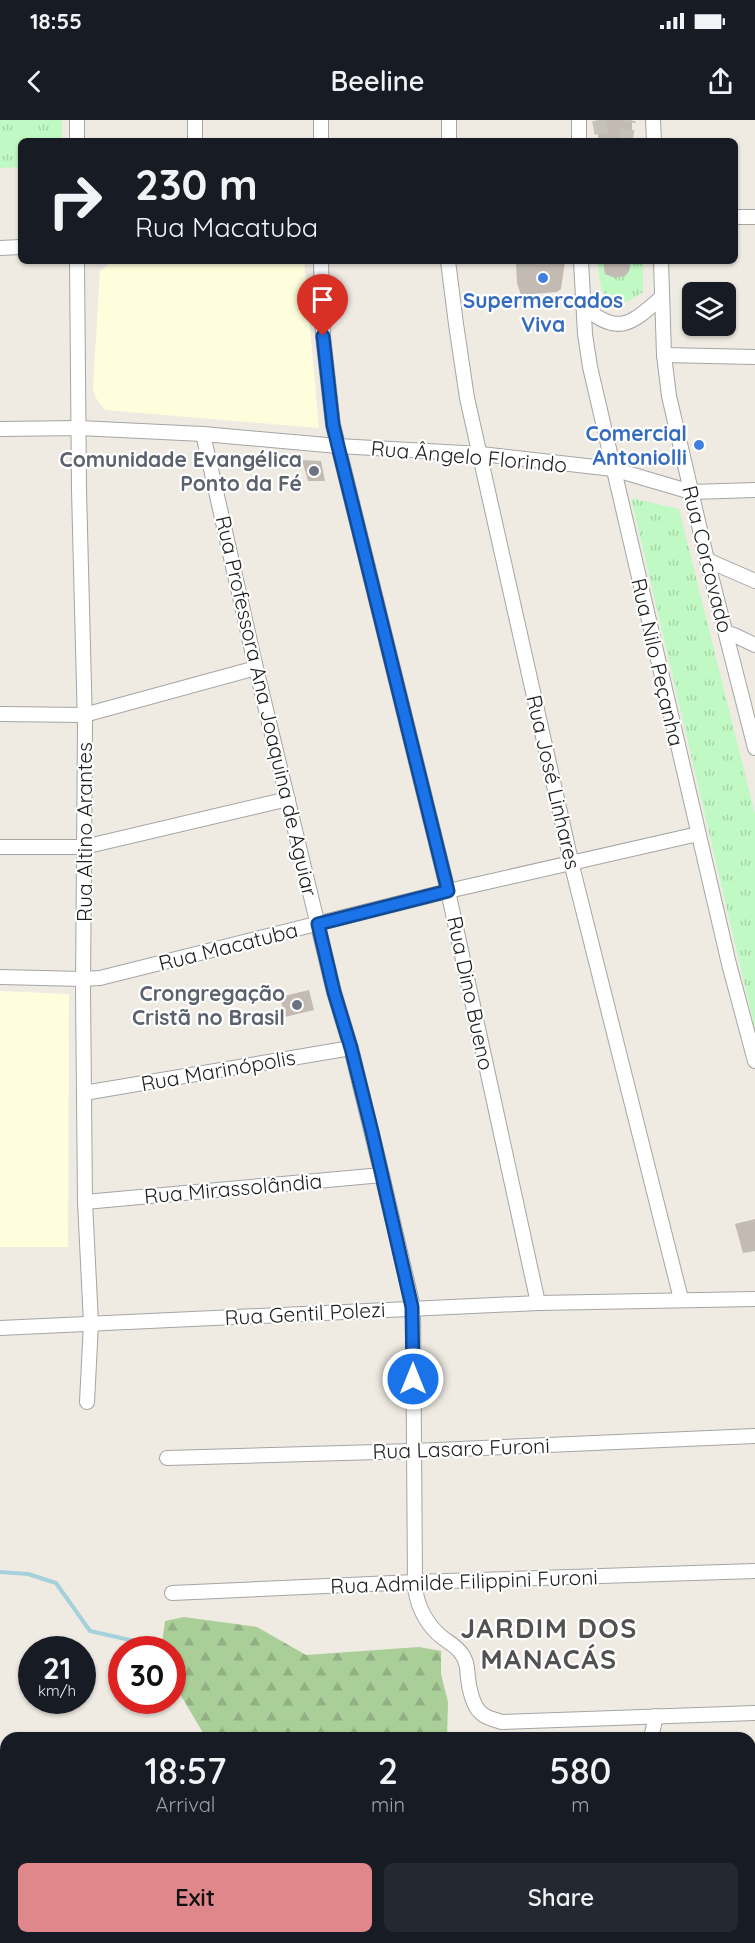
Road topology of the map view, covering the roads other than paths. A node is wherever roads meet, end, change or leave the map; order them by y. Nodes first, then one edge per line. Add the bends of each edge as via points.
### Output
1 (77, 120) edge
2 (195, 120) edge
3 (321, 120) edge
4 (449, 120) edge
5 (579, 120) edge
6 (652, 120) edge
7 (77, 138) edge
8 (195, 138) edge
9 (321, 138) edge
10 (448, 138) edge
11 (579, 138) edge
12 (654, 138) edge
13 (738, 217) edge
14 (755, 217) edge
15 (18, 247) edge
16 (0, 248) edge
17 (78, 264) edge
18 (321, 264) edge
19 (448, 264) edge
20 (581, 264) edge
21 (661, 264) edge
22 (662, 297) junction
23 (584, 307) junction
24 (664, 355) junction
25 (755, 357) edge
26 (79, 428) junction
27 (0, 429) edge
28 (203, 434) junction
29 (338, 446) junction
30 (481, 454) junction
31 (613, 469) junction
32 (755, 490) edge
33 (691, 492) junction
34 (707, 560) junction
35 (755, 581) edge
36 (727, 633) junction
37 (755, 645) edge
38 (256, 668) junction
39 (0, 714) edge
40 (84, 714) junction
41 (755, 748) edge
42 (288, 799) junction
43 (698, 834) junction
44 (0, 847) edge
45 (84, 847) junction
46 (572, 864) junction
47 (448, 891) junction
48 (318, 924) junction
49 (0, 977) edge
50 (83, 979) junction
51 (351, 1048) junction
52 (755, 1061) edge
53 (84, 1093) junction
54 (382, 1175) junction
55 (85, 1202) junction
56 (681, 1299) junction
57 (755, 1299) edge
58 (538, 1302) junction
59 (412, 1307) junction
60 (91, 1323) junction
61 (0, 1328) edge
62 (87, 1402) dead end
63 (755, 1436) edge
64 (414, 1451) junction
65 (167, 1458) dead end
66 (755, 1571) edge
67 (414, 1582) junction
68 (172, 1593) dead end
69 (755, 1713) edge
70 (656, 1716) junction
71 (652, 1732) edge

1 - 7 street
2 - 8 street
3 - 9 street
4 - 10 street
5 - 11 street
6 - 12 street
13 - 14 street
15 - 16 street
17 - 26 street, Rua Altino Arantes
18 - 29 street, Rua Dino Bueno via 323,336
19 - 30 street, Rua José Linhares via 467,398
20 - 23 street, Rua Nilo Peçanha
21 - 22 street, Rua Corcovado
22 - 23 street via 633,321 622,324 597,319
22 - 24 street, Rua Corcovado
23 - 31 street, Rua Nilo Peçanha via 590,367
24 - 25 street
24 - 33 street, Rua Corcovado via 669,396
26 - 27 street, Rua Ângelo Florindo
26 - 28 street, Rua Ângelo Florindo
26 - 40 street, Rua Altino Arantes
28 - 29 street, Rua Ângelo Florindo
28 - 38 street, Rua Professora Ana Joaquina de Aguiar
29 - 30 street, Rua Ângelo Florindo
29 - 47 street, Rua Dino Bueno
30 - 31 street, Rua Ângelo Florindo
30 - 46 street, Rua José Linhares
31 - 33 street, Rua Ângelo Florindo
31 - 43 street, Rua Nilo Peçanha
32 - 33 street, Rua Ângelo Florindo
33 - 34 street, Rua Corcovado
34 - 35 street
34 - 36 street, Rua Corcovado
36 - 37 street
36 - 41 street, Rua Corcovado
38 - 40 street
38 - 42 street, Rua Professora Ana Joaquina de Aguiar
39 - 40 street
40 - 45 street, Rua Altino Arantes
42 - 45 street
42 - 48 street, Rua Professora Ana Joaquina de Aguiar
43 - 46 street, Rua Macatuba
43 - 52 street, Rua Nilo Peçanha
44 - 45 street
45 - 50 street, Rua Altino Arantes
46 - 47 street, Rua Macatuba
46 - 56 street, Rua José Linhares
47 - 48 street, Rua Macatuba
47 - 58 street, Rua Dino Bueno
48 - 50 street, Rua Macatuba
48 - 51 street, Rua Professora Ana Joaquina de Aguiar
49 - 50 street, Rua Macatuba
50 - 53 street, Rua Altino Arantes
51 - 53 street, Rua Marinópolis
51 - 54 street, Rua Professora Ana Joaquina de Aguiar
53 - 55 street, Rua Altino Arantes
54 - 55 street, Rua Mirassolândia
54 - 59 street, Rua Professora Ana Joaquina de Aguiar
55 - 60 street, Rua Altino Arantes
56 - 57 street, Rua Gentil Polezi
56 - 58 street, Rua Gentil Polezi
58 - 59 street, Rua Gentil Polezi
59 - 60 street, Rua Gentil Polezi
59 - 64 street, Rua Professora Ana Joaquina de Aguiar
60 - 61 street, Rua Gentil Polezi
60 - 62 street, Rua Altino Arantes
63 - 64 street, Rua Lasaro Furoni
64 - 65 street, Rua Lasaro Furoni
64 - 67 street, Rua Professora Ana Joaquina de Aguiar
66 - 67 street, Rua Admilde Filippini Furoni
67 - 68 street, Rua Admilde Filippini Furoni
67 - 70 street, Rua Professora Ana Joaquina de Aguiar via 415,1594 430,1626 455,1645 464,1658 476,1705 488,1718 502,1722
69 - 70 street, Rua Professora Ana Joaquina de Aguiar
70 - 71 street

